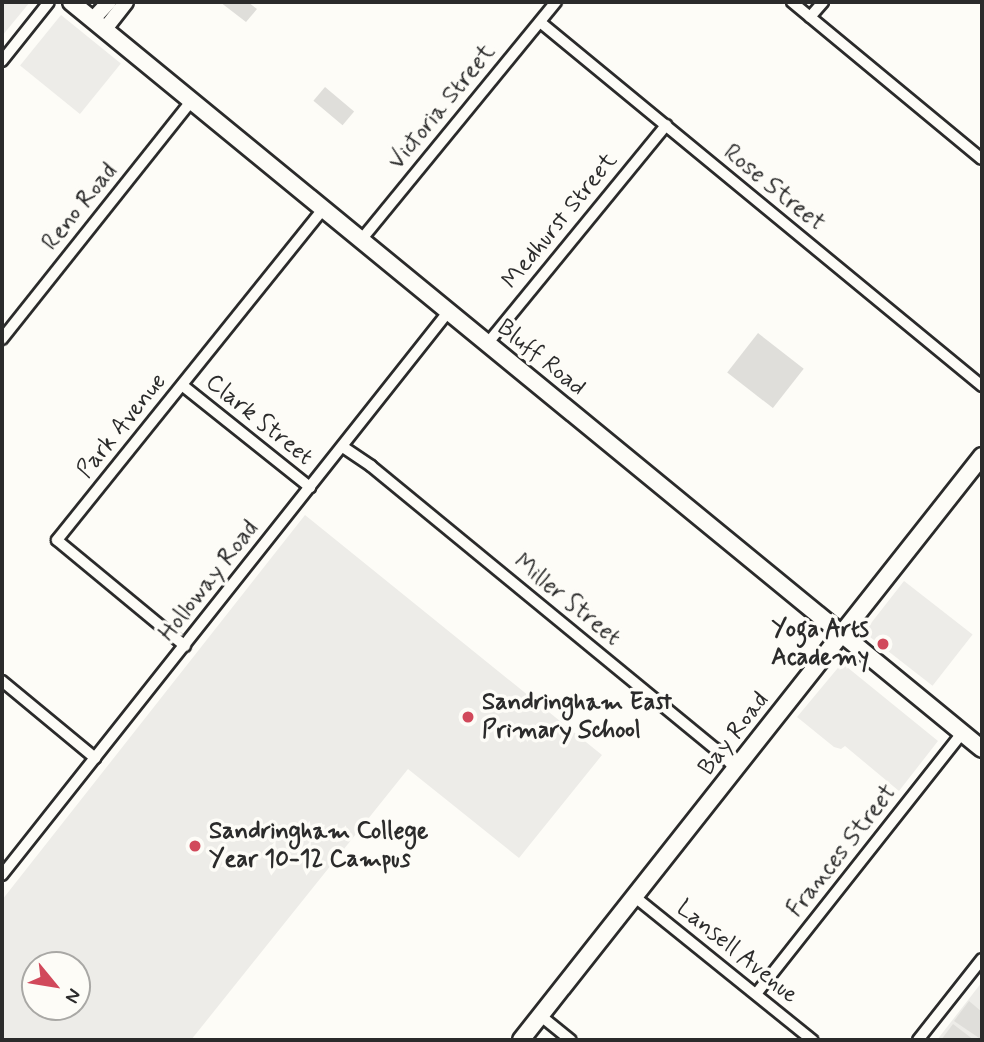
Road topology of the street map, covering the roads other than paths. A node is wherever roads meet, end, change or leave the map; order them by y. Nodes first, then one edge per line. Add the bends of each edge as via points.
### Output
1 (49, 2) edge
2 (71, 2) edge
3 (109, 2) edge
4 (126, 2) edge
5 (556, 2) edge
6 (792, 2) edge
7 (823, 2) edge
8 (810, 17) junction
9 (540, 22) junction
10 (99, 24) junction
11 (2, 61) edge
12 (192, 100) junction
13 (666, 125) junction
14 (982, 159) edge
15 (323, 209) junction
16 (361, 240) junction
17 (448, 312) junction
18 (2, 340) edge
19 (487, 344) junction
20 (183, 385) junction
21 (982, 386) edge
22 (345, 444) junction
23 (982, 456) edge
24 (310, 487) junction
25 (841, 635) junction
26 (185, 646) junction
27 (2, 681) edge
28 (962, 733) junction
29 (982, 749) edge
30 (95, 758) junction
31 (736, 769) junction
32 (2, 875) edge
33 (635, 897) junction
34 (982, 959) edge
35 (756, 995) junction
36 (541, 1016) junction
37 (521, 1040) edge
38 (572, 1040) edge
39 (812, 1040) edge
40 (918, 1040) edge

1 - 11 street
2 - 10 main road, Bluff Road
3 - 10 street
4 - 10 street
5 - 9 street, Victoria Street
6 - 8 street
7 - 8 street
8 - 14 street
9 - 13 street, Rose Street
9 - 16 street, Victoria Street
10 - 12 main road, Bluff Road
12 - 15 main road, Bluff Road
12 - 18 street, Reno Road
13 - 19 street, Medhurst Street
13 - 21 street, Rose Street
15 - 16 main road, Bluff Road
15 - 20 street, Park Avenue
16 - 17 main road, Bluff Road
17 - 19 main road, Bluff Road
17 - 22 street, Holloway Road
19 - 25 main road, Bluff Road
20 - 24 street, Clark Street
20 - 26 street, Park Avenue via 57,540
22 - 24 street, Holloway Road
22 - 31 street, Miller Street
23 - 25 main road, Bay Road
24 - 26 street, Holloway Road
25 - 28 main road, Bluff Road
25 - 31 main road, Bay Road
26 - 30 street, Holloway Road
27 - 30 street
28 - 29 main road, Bluff Road
28 - 35 street, Frances Street
30 - 32 street, Holloway Road
31 - 33 main road, Bay Road
33 - 35 street, Lansell Avenue
33 - 36 main road, Bay Road
34 - 40 street
35 - 39 street, Lansell Avenue
36 - 37 main road, Bay Road
36 - 38 street

